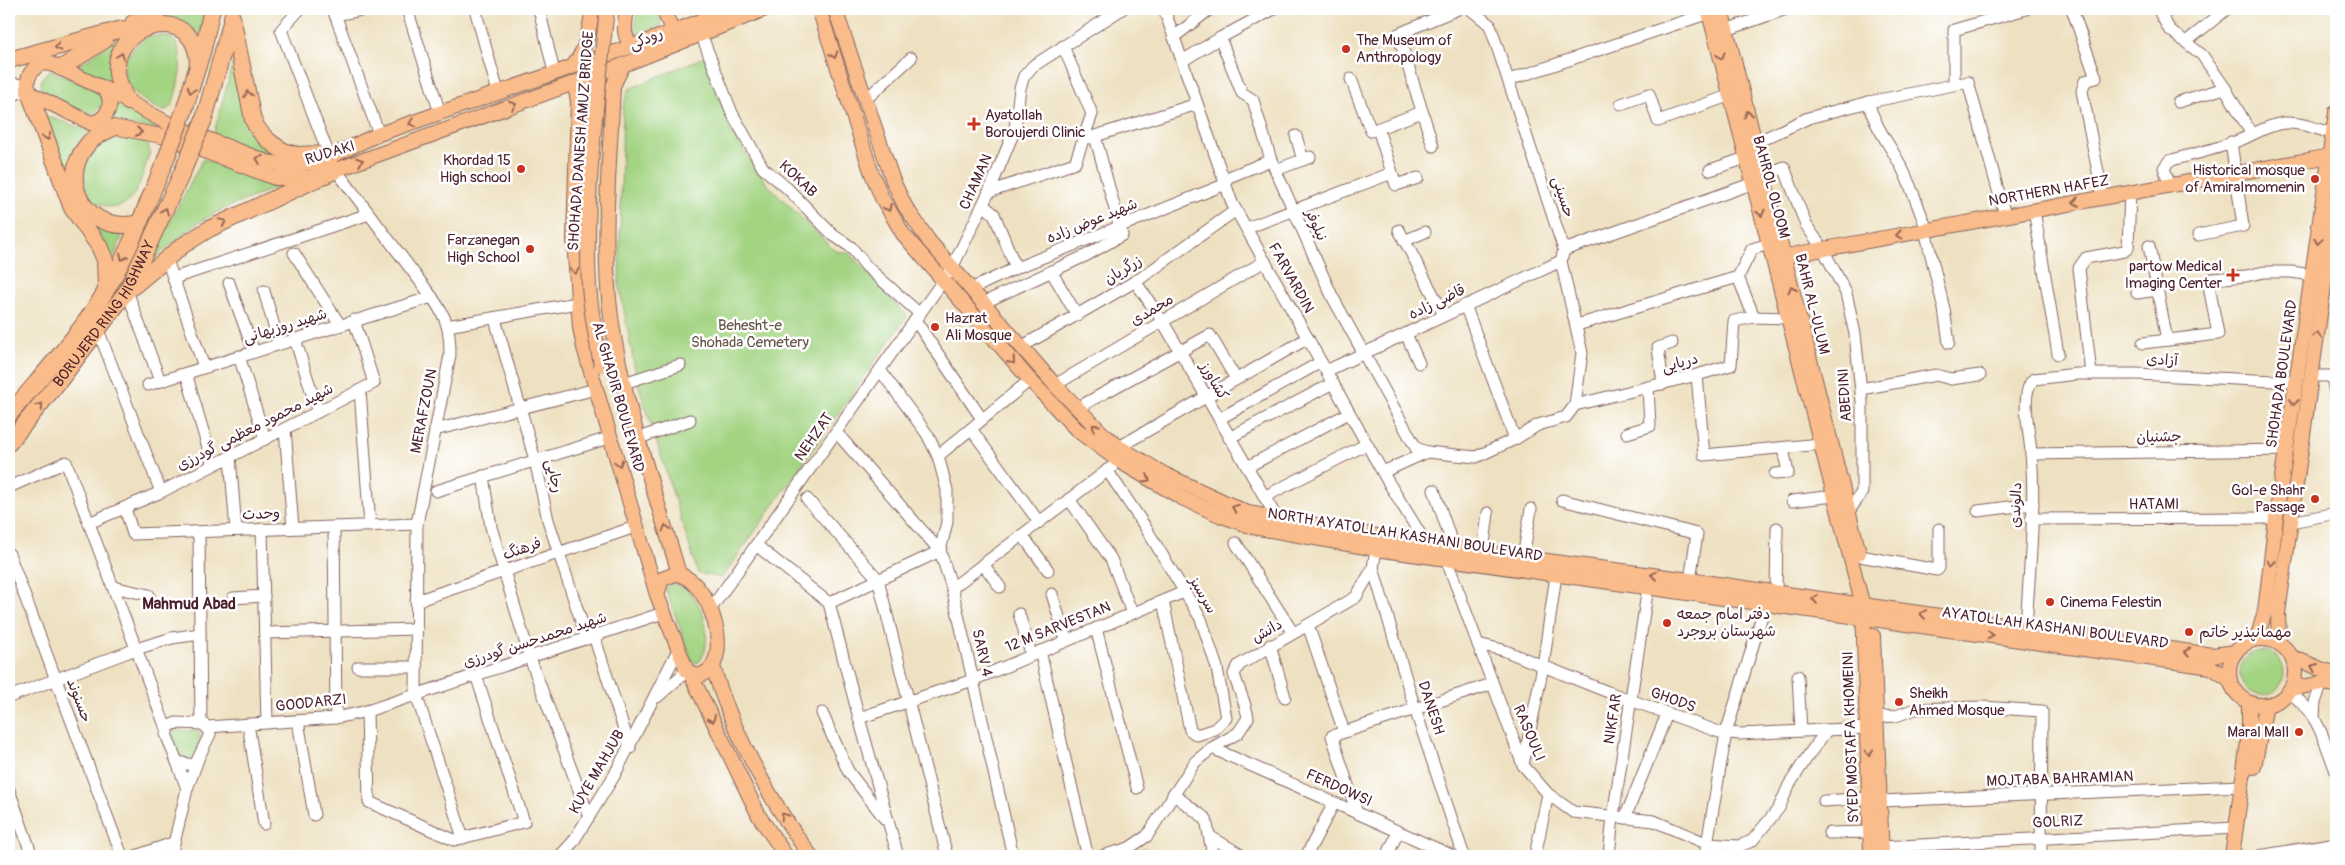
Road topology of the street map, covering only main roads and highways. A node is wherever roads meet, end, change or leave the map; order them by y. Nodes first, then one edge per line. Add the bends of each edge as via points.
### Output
1 (161, 9) edge
2 (212, 9) edge
3 (593, 9) edge
4 (607, 9) edge
5 (616, 9) edge
6 (627, 9) edge
7 (663, 9) edge
8 (764, 9) edge
9 (819, 9) edge
10 (835, 9) edge
11 (724, 10) edge
12 (1713, 10) edge
13 (233, 13) edge
14 (122, 29) junction
15 (673, 32) junction
16 (655, 45) junction
17 (631, 46) junction
18 (605, 55) junction
19 (9, 61) edge
20 (622, 65) junction
21 (198, 66) junction
22 (573, 66) junction
23 (61, 68) junction
24 (604, 72) junction
25 (574, 83) junction
26 (28, 89) junction
27 (105, 89) junction
28 (483, 97) junction
29 (128, 102) junction
30 (444, 111) junction
31 (2336, 112) edge
32 (489, 114) junction
33 (91, 123) junction
34 (454, 127) junction
35 (112, 128) junction
36 (2333, 158) edge
37 (333, 164) junction
38 (1758, 180) junction
39 (2336, 200) edge
40 (139, 223) junction
41 (1778, 257) junction
42 (2332, 262) edge
43 (106, 290) junction
44 (127, 291) junction
45 (605, 363) junction
46 (623, 377) junction
47 (595, 384) junction
48 (9, 416) edge
49 (9, 443) edge
50 (1122, 454) junction
51 (1427, 551) junction
52 (1451, 555) junction
53 (679, 574) junction
54 (1620, 577) junction
55 (657, 595) junction
56 (1771, 598) junction
57 (1868, 612) junction
58 (2257, 639) junction
59 (2279, 643) junction
60 (2236, 652) junction
61 (2292, 657) junction
62 (713, 666) junction
63 (689, 673) junction
64 (2336, 673) edge
65 (2230, 680) junction
66 (2336, 685) edge
67 (2290, 691) junction
68 (2249, 703) junction
69 (2266, 705) junction
70 (1875, 800) junction
71 (1878, 853) edge
72 (786, 856) edge
73 (811, 856) edge
74 (2232, 856) edge
75 (2240, 856) edge

1 - 14 highway
2 - 21 highway
3 - 22 main road via 586,47
4 - 45 main road, SHOHADA DANESH AMUZ BRIDGE, bridge via 598,88 589,233 591,306
5 - 45 main road, SHOHADA DANESH AMUZ BRIDGE via 597,206 598,286
6 - 17 main road via 624,30
7 - 15 main road
8 - 16 main road, رودکی via 701,34
9 -> 50 main road, NORTH AYATOLLAH KASHANI BOULEVARD via 882,198 903,234 1077,430
50 -> 10 main road, NORTH AYATOLLAH KASHANI BOULEVARD via 1021,347 915,222 886,163
11 - 15 main road
12 -> 38 main road, BAHROL OLOOM via 1746,158
38 -> 12 main road, BAHR AL-ULUM via 1755,143 1726,30
37 -> 13 highway via 316,153 292,154 275,145 258,129 253,120
44 -> 13 highway, BORUJERD RING HIGHWAY, bridge via 204,119 225,52
14 -> 19 highway
14 - 23 highway
15 - 16 main road
16 - 17 main road
16 - 20 main road, رودکی
17 - 18 main road, RUDAKI
18 - 22 main road, RUDAKI
18 - 24 main road
20 - 24 main road, رودکی
20 - 46 main road, AL GHADIR BOULEVARD via 612,86 607,264 611,317
29 -> 21 highway via 121,89 117,66 125,46 147,27 162,24 179,27 196,49
21 -> 40 highway, BORUJERD RING HIGHWAY, bridge via 184,111
22 - 28 main road, RUDAKI
23 - 26 main road, RUDAKI via 41,64 30,74
23 - 27 main road, RUDAKI
24 - 25 main road, RUDAKI
32 -> 25 main road, RUDAKI
25 -> 47 main road, AL GHADIR BOULEVARD via 578,102 574,239 577,303 584,348
26 - 33 main road, RUDAKI via 34,96
26 -> 43 highway via 72,208 105,260
27 - 29 main road, RUDAKI
27 - 33 main road via 110,97 109,108 100,120
28 - 30 main road, RUDAKI
28 - 32 main road via 481,108
37 -> 29 main road, RUDAKI via 291,166 267,162 170,125
30 - 34 main road via 454,116
30 -> 37 main road, RUDAKI via 356,143
31 - 36 main road, SHOHADA BOULEVARD
32 - 34 main road, RUDAKI
33 - 35 main road, RUDAKI
37 -> 34 main road, RUDAKI
35 -> 37 main road, RUDAKI via 167,137 275,178 307,178
35 - 40 highway via 98,135 80,156 75,185 82,202 97,219 125,227
36 -> 41 main road, NORTHERN HAFEZ
36 -> 58 main road, SHOHADA BOULEVARD via 2296,382 2265,611
44 -> 37 highway via 182,246 209,229
38 - 41 main road, BAHR AL-ULUM
38 -> 41 main road, BAHROL OLOOM via 1769,244
39 - 42 main road, SHOHADA BOULEVARD
40 -> 43 highway, BORUJERD RING HIGHWAY
41 - 57 main road, BAHROL OLOOM via 1788,318
57 -> 41 main road, BAHR AL-ULUM via 1849,511
59 -> 42 main road, SHOHADA BOULEVARD via 2278,613 2311,376
43 - 48 highway, BORUJERD RING HIGHWAY
49 -> 44 highway, BORUJERD RING HIGHWAY
45 - 46 main road
45 - 47 main road
53 -> 46 main road, AL GHADIR BOULEVARD
47 -> 55 main road, AL GHADIR BOULEVARD
51 -> 50 main road, NORTH AYATOLLAH KASHANI BOULEVARD via 1278,520 1232,507
50 -> 51 main road, NORTH AYATOLLAH KASHANI BOULEVARD via 1182,498 1237,522 1376,550
51 - 52 main road, NORTH AYATOLLAH KASHANI BOULEVARD
52 - 54 main road, NORTH AYATOLLAH KASHANI BOULEVARD via 1556,575
52 - 54 main road, NORTH AYATOLLAH KASHANI BOULEVARD via 1483,552
53 - 55 main road via 662,579
53 - 62 main road via 697,586 710,610 718,636
56 -> 54 main road, NORTH AYATOLLAH KASHANI BOULEVARD via 1690,580
54 - 56 main road, NORTH AYATOLLAH KASHANI BOULEVARD via 1648,587
55 - 63 main road, AL GHADIR BOULEVARD
56 - 57 main road, NORTH AYATOLLAH KASHANI BOULEVARD
60 -> 57 main road, AYATOLLAH KASHANI BOULEVARD via 2212,655 2026,629
57 -> 65 main road, AYATOLLAH KASHANI BOULEVARD via 2211,667
57 -> 70 main road, SYED MOSTAFA KHOMEINI via 1868,728
57 - 70 main road, SYED MOSTAFA KHOMEINI via 1878,717
58 - 59 main road
58 - 60 main road via 2245,643
59 - 61 main road
60 - 65 main road via 2229,668
64 -> 61 main road
61 - 67 main road via 2295,677
62 - 63 main road via 700,676
73 -> 62 main road via 759,774 720,690
63 -> 72 main road via 759,816
65 - 68 main road via 2237,694
66 - 67 main road via 2322,683
67 - 69 main road via 2280,700
68 - 69 main road
68 - 74 main road via 2249,734
69 - 75 main road
70 - 71 main road, SYED MOSTAFA KHOMEINI
70 - 71 main road, SYED MOSTAFA KHOMEINI via 1870,832

